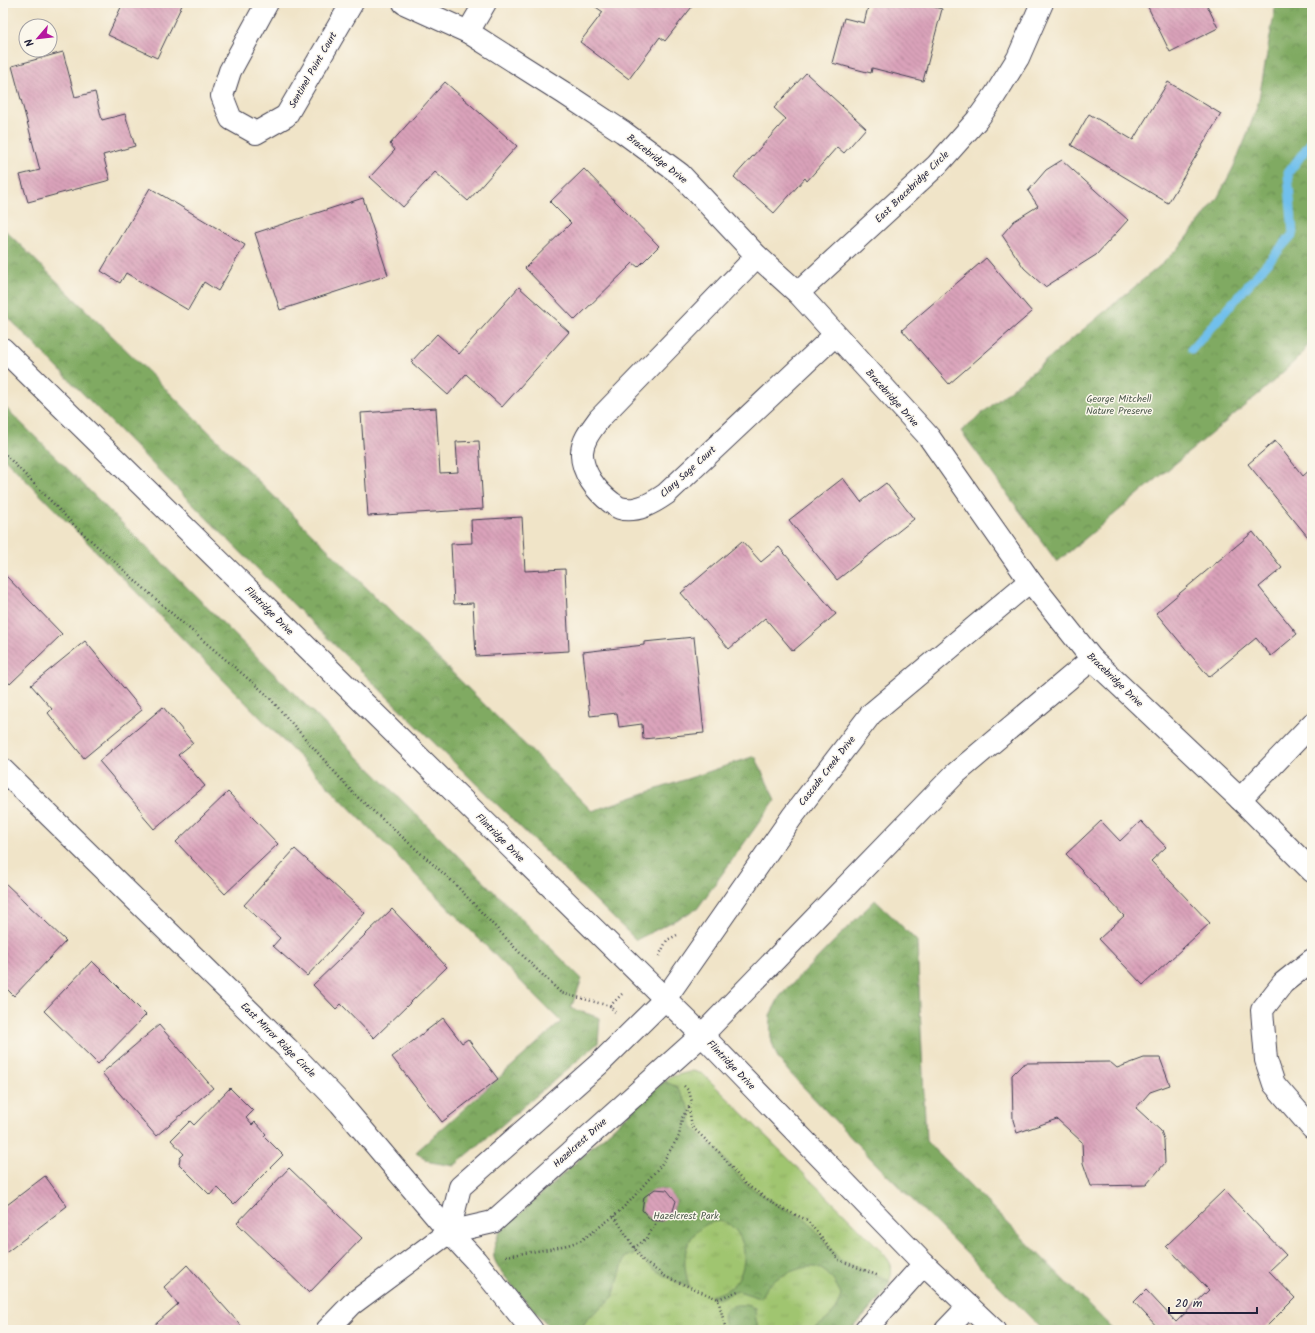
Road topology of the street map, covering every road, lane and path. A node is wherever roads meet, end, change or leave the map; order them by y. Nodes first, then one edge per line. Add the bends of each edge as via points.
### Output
1 (268, 3) edge
2 (352, 3) edge
3 (404, 3) edge
4 (485, 3) edge
5 (1042, 3) edge
6 (468, 32) junction
7 (757, 256) junction
8 (798, 293) junction
9 (835, 335) junction
10 (3, 349) edge
11 (3, 452) edge
12 (1030, 581) junction
13 (1092, 659) junction
14 (1312, 724) edge
15 (3, 770) edge
16 (1240, 799) junction
17 (1312, 871) edge
18 (1312, 960) edge
19 (665, 999) junction
20 (632, 1031) junction
21 (702, 1035) junction
22 (666, 1066) junction
23 (689, 1107) junction
24 (1312, 1128) edge
25 (614, 1216) junction
26 (658, 1221) dead end
27 (449, 1232) junction
28 (634, 1248) junction
29 (476, 1261) junction
30 (924, 1264) junction
31 (738, 1290) dead end
32 (900, 1290) junction
33 (718, 1299) junction
34 (969, 1306) junction
35 (327, 1330) edge
36 (532, 1330) edge
37 (726, 1330) edge
38 (865, 1330) edge
39 (946, 1330) edge
40 (994, 1330) edge

1 - 2 street, Sentinel Point Court via 230,71 222,96 231,119 256,133 286,116
3 - 6 street, Bracebridge Drive
4 - 6 street
5 - 8 street, East Bracebridge Circle via 1018,58 996,95 977,120 937,165
6 - 7 street, Bracebridge Drive via 623,132 680,174
7 - 8 street, Bracebridge Drive
7 - 9 street, Clary Sage Court via 599,419 586,436 582,452 584,469 606,498 620,508 636,509 651,504 666,494
8 - 9 street, Bracebridge Drive
9 - 12 street, Bracebridge Drive via 929,437
10 - 19 street, Flintridge Drive
11 - 20 path via 77,528 266,694 354,794 452,882 561,993 610,1006
12 - 13 street, Bracebridge Drive
12 - 19 street, Cascade Creek Drive via 871,714 792,817
13 - 16 street, Bracebridge Drive
13 - 21 street via 955,774
14 - 16 street
15 - 27 street, East Mirror Ridge Circle via 288,1048 340,1103
16 - 17 street, Bracebridge Drive
18 - 24 street via 1283,983 1262,1010 1266,1060 1274,1084
19 - 20 street
19 - 21 street, Flintridge Drive
20 - 27 street via 599,1064 460,1187
21 - 22 street, Hazelcrest Drive
21 - 30 street, Flintridge Drive
22 - 23 path via 689,1091 692,1102
22 - 27 street, Hazelcrest Drive via 493,1222
23 - 25 path via 682,1118 679,1136 661,1165
23 - 32 path via 692,1127 720,1153 744,1183 779,1206 807,1220 839,1260 883,1277
25 - 28 path
25 - 29 path via 582,1240 571,1244
26 - 28 path via 647,1238
27 - 29 street, East Mirror Ridge Circle
27 - 35 street, Hazelcrest Drive via 352,1304
28 - 33 path via 643,1261 666,1277
29 - 36 street, East Mirror Ridge Circle
30 - 32 street
30 - 34 street, Flintridge Drive
31 - 33 path
32 - 38 street
33 - 37 path
34 - 39 street
34 - 40 street, Flintridge Drive

